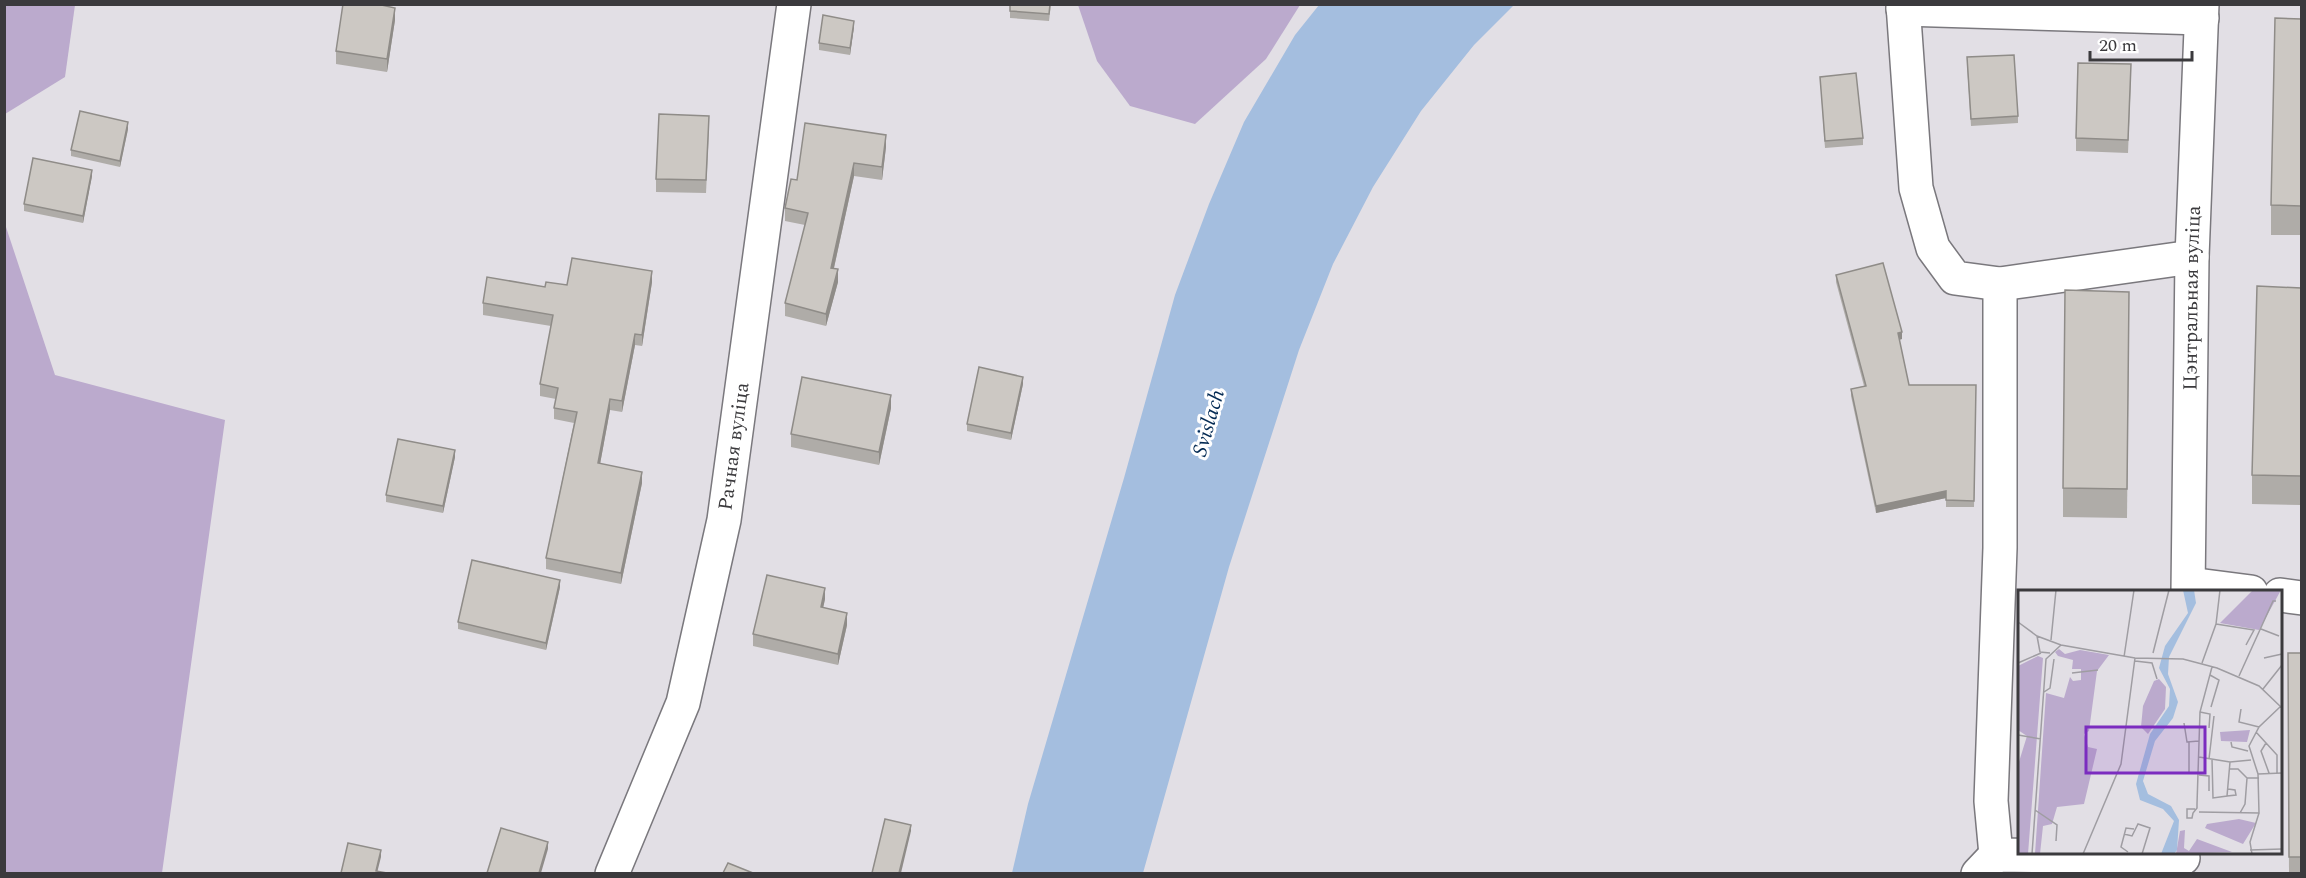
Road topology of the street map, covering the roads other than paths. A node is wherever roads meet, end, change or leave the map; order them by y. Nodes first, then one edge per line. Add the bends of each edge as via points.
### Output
1 (795, 4) edge
2 (1903, 7) edge
3 (2202, 11) edge
4 (2192, 257) junction
5 (2000, 284) junction
6 (2188, 588) edge
7 (2231, 590) edge
8 (2282, 595) edge
9 (2301, 598) edge
10 (2183, 861) edge
11 (1987, 864) edge
12 (612, 873) edge

1 - 12 street, Рачная вуліца via 724,520 683,703
2 - 3 street
2 - 5 street via 1916,188 1933,248 1955,278
3 - 4 street, Цэнтральная вуліца
4 - 5 street
4 - 6 street, Цэнтральная вуліца
5 - 11 street via 2000,548
6 - 7 street
8 - 9 street
10 - 11 street

